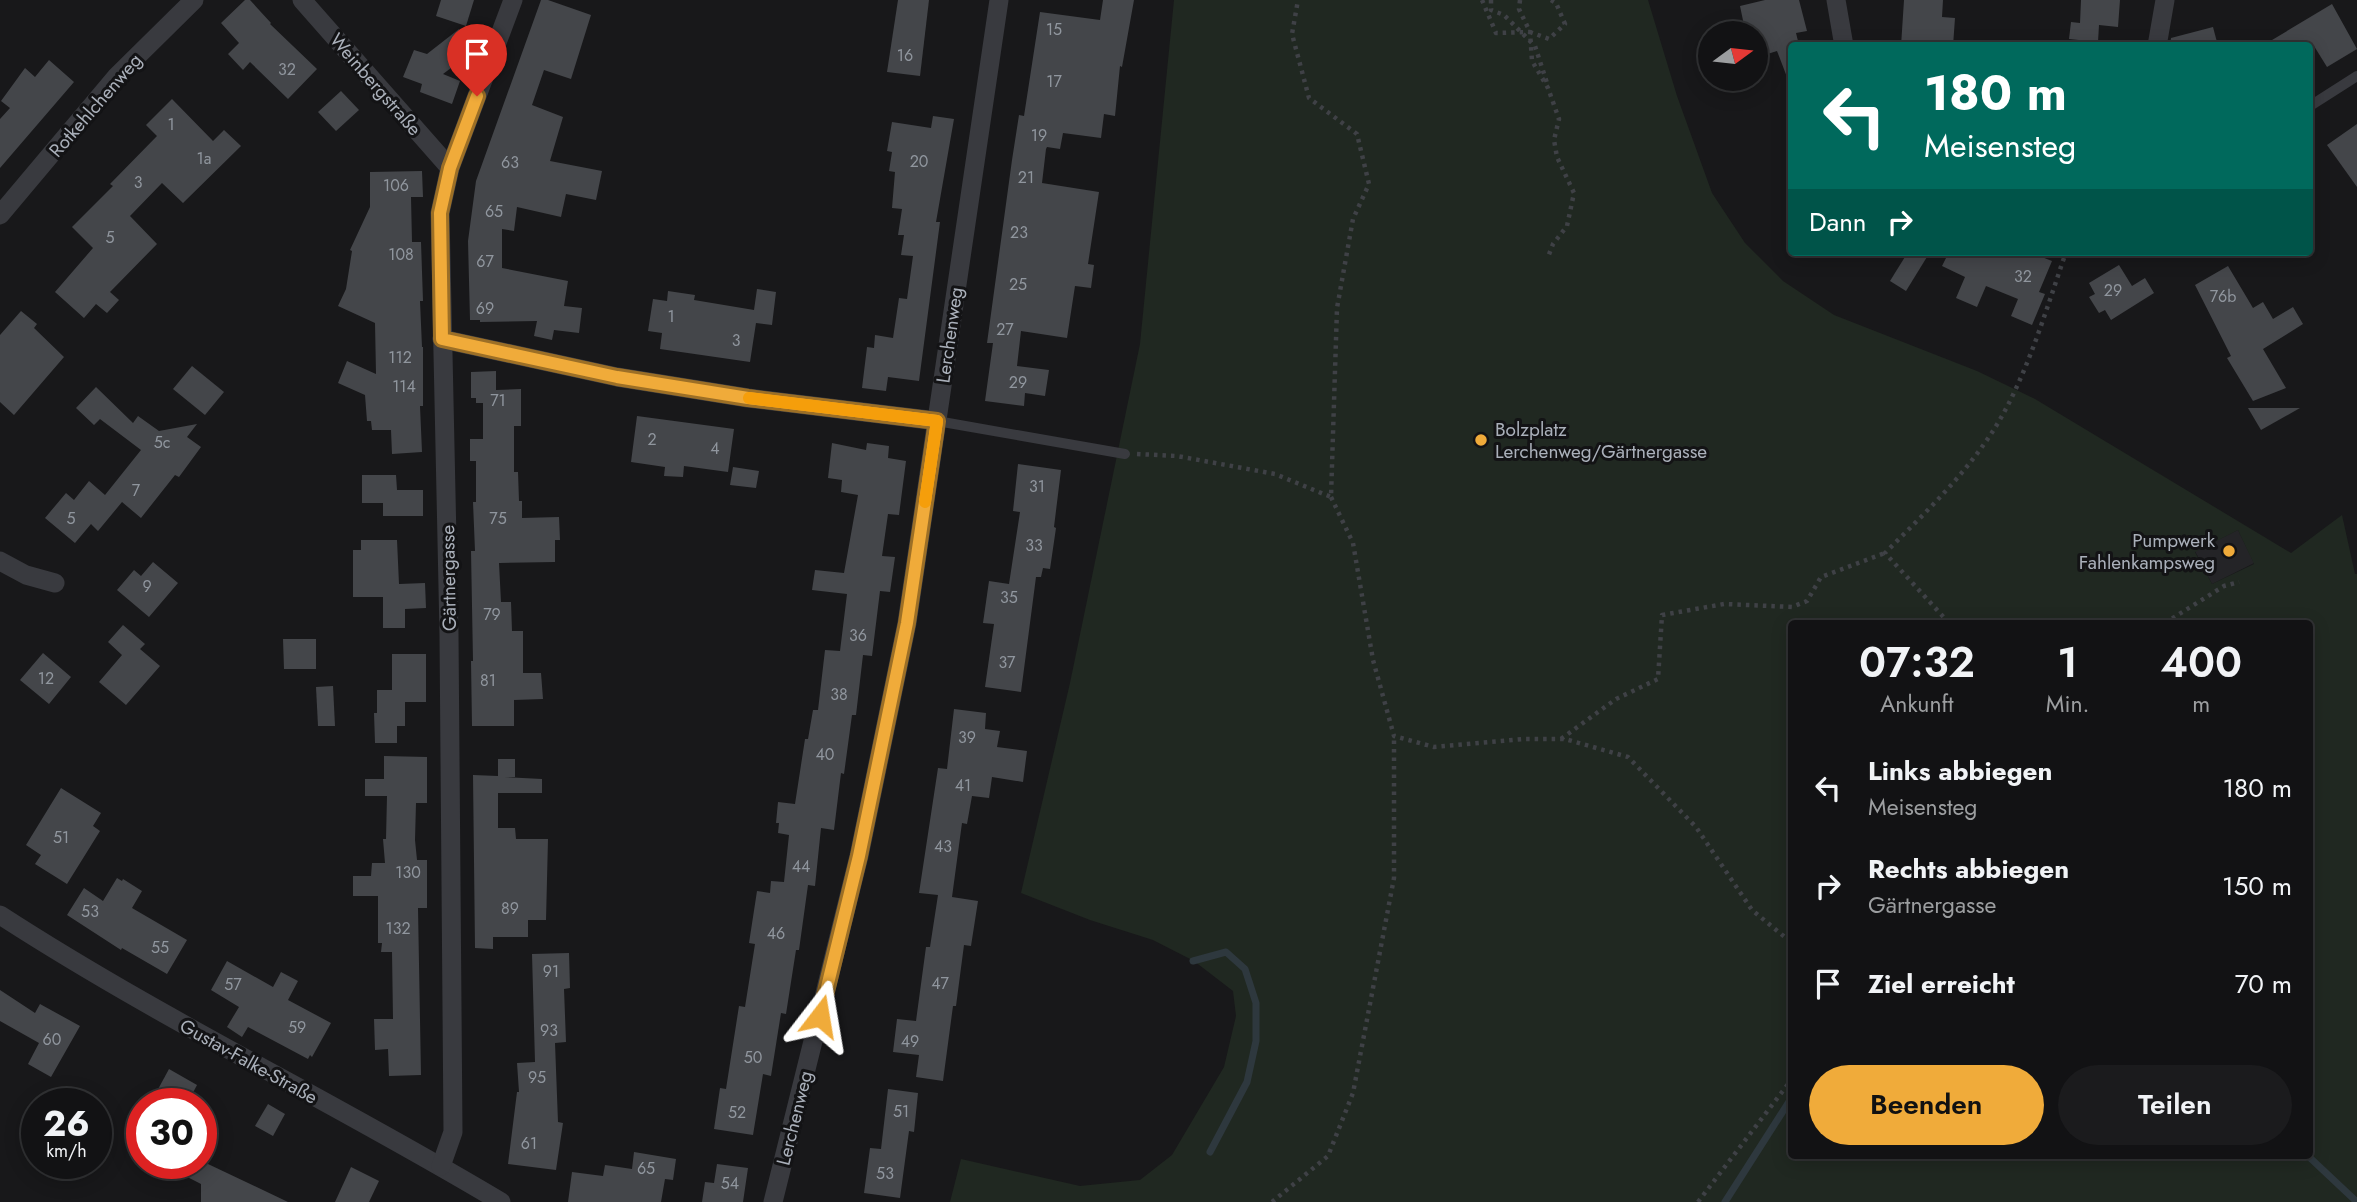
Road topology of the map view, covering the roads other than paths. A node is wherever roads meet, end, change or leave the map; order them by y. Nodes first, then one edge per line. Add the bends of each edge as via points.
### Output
1 (194, 0) edge
2 (302, 0) edge
3 (513, 0) edge
4 (999, 0) edge
5 (1836, 0) edge
6 (2165, 0) edge
7 (1843, 42) edge
8 (2158, 42) edge
9 (2357, 76) edge
10 (2313, 104) edge
11 (450, 168) junction
12 (0, 215) edge
13 (442, 339) junction
14 (937, 421) junction
15 (1125, 454) road end
16 (0, 561) edge
17 (55, 583) dead end
18 (0, 915) edge
19 (441, 1166) junction
20 (501, 1202) edge
21 (773, 1202) edge

1 - 12 street, Rotkehlchenweg via 116,77
2 - 11 street, Weinbergstraße
3 - 11 street, Gärtnergasse
4 - 14 street, Lerchenweg
5 - 7 street
6 - 8 street
9 - 10 lane
11 - 13 street, Gärtnergasse via 440,213
13 - 14 street via 617,377
13 - 19 street, Gärtnergasse via 453,1132
14 - 15 lane
14 - 21 street, Lerchenweg via 907,623 859,856
16 - 17 street
18 - 19 street, Gustav-Falke-Straße via 182,1025
19 - 20 street, Gustav-Falke-Straße

